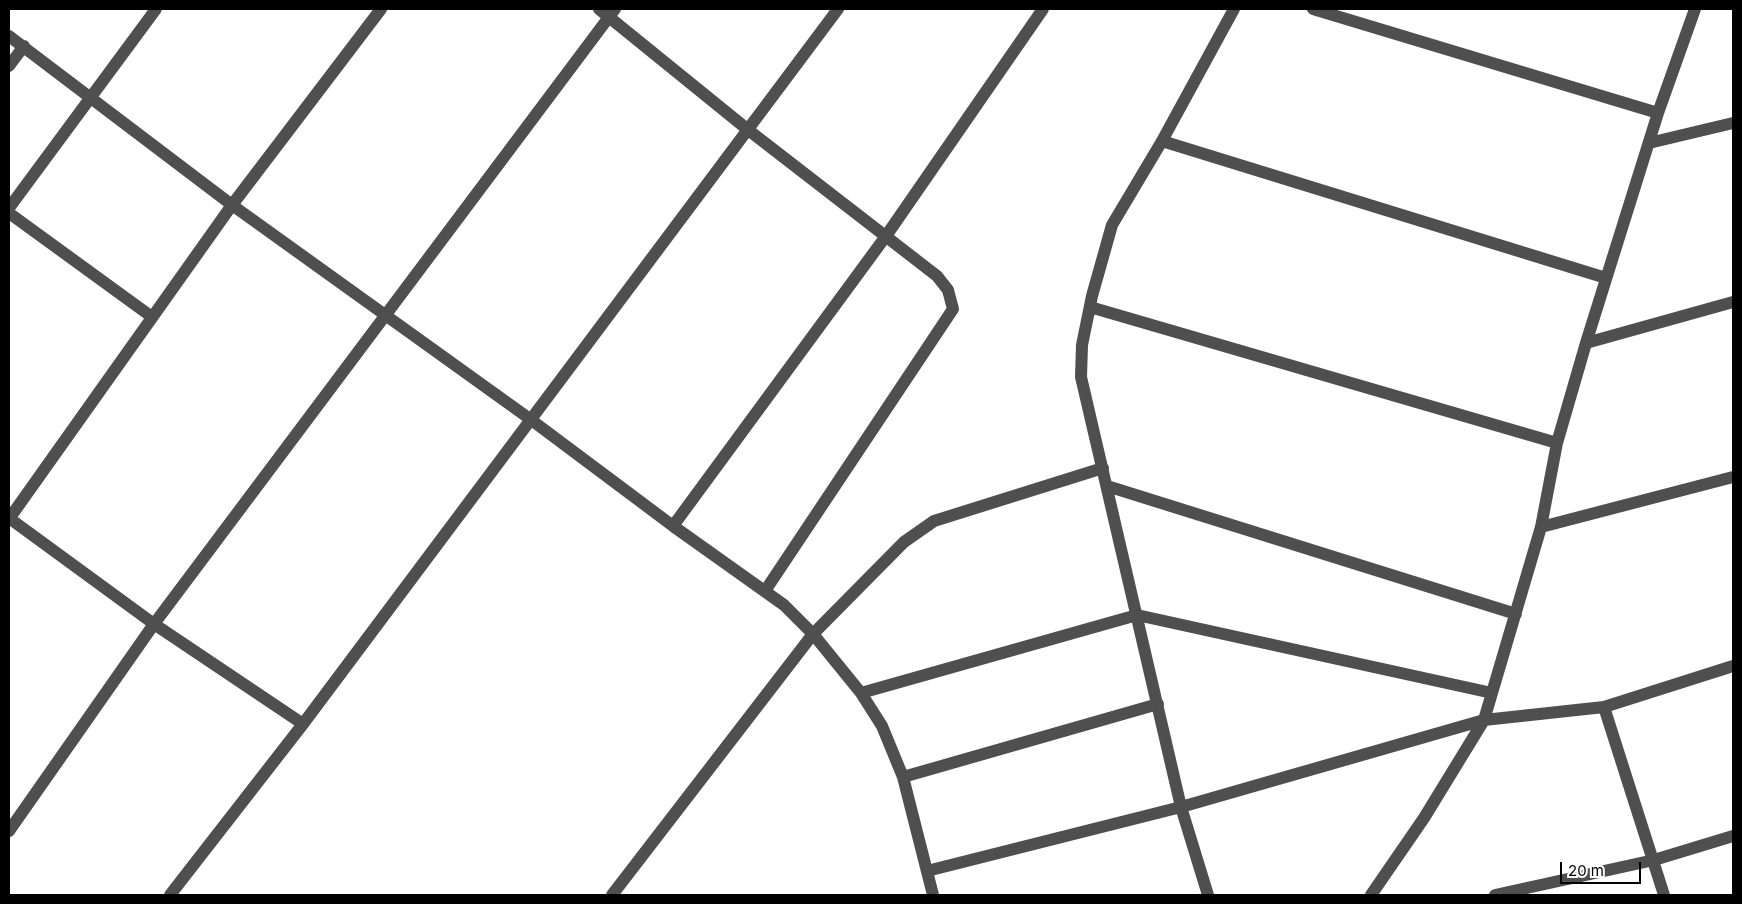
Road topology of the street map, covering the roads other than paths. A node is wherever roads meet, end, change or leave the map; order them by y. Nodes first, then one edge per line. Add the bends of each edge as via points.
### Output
1 (156, 9) edge
2 (381, 9) edge
3 (599, 9) edge
4 (838, 9) edge
5 (1043, 9) edge
6 (1234, 9) edge
7 (1313, 9) edge
8 (1695, 9) edge
9 (612, 13) edge
10 (9, 36) edge
11 (24, 46) junction
12 (9, 66) edge
13 (92, 98) junction
14 (1658, 114) junction
15 (1733, 123) edge
16 (747, 129) junction
17 (1162, 141) junction
18 (1649, 143) junction
19 (232, 205) junction
20 (9, 208) edge
21 (9, 214) edge
22 (886, 236) junction
23 (1606, 278) junction
24 (1733, 302) edge
25 (1090, 307) junction
26 (385, 316) junction
27 (152, 318) junction
28 (1586, 343) junction
29 (530, 418) junction
30 (1557, 443) junction
31 (1103, 468) junction
32 (1733, 477) edge
33 (1107, 486) junction
34 (9, 518) edge
35 (673, 526) junction
36 (1541, 527) junction
37 (765, 591) junction
38 (1516, 614) junction
39 (1137, 615) junction
40 (154, 624) junction
41 (813, 634) junction
42 (1733, 666) edge
43 (861, 693) junction
44 (1492, 693) junction
45 (1158, 704) junction
46 (1604, 707) junction
47 (1484, 720) junction
48 (303, 724) junction
49 (903, 777) junction
50 (1182, 807) junction
51 (9, 831) edge
52 (1733, 836) edge
53 (1654, 860) junction
54 (927, 871) junction
55 (170, 895) edge
56 (612, 895) edge
57 (933, 895) edge
58 (1208, 895) edge
59 (1371, 895) edge
60 (1495, 895) edge
61 (1664, 895) edge

1 - 13 street
2 - 19 street
3 - 9 street
4 - 16 street
5 - 22 street
6 - 17 street
7 - 14 street
8 - 14 street
9 - 16 street
9 - 26 street
10 - 11 street
11 - 12 street
11 - 13 street
13 - 19 street
13 - 20 street
14 - 18 street
15 - 18 street
16 - 22 street
16 - 29 street
17 - 23 street
17 - 25 street via 1112,226
18 - 23 street
19 - 26 street
19 - 27 street
21 - 27 street
22 - 35 street
22 - 37 street via 937,276 948,290 953,308
23 - 28 street
24 - 28 street
25 - 30 street
25 - 31 street via 1082,345 1081,377
26 - 29 street
26 - 40 street
27 - 34 street
28 - 30 street
29 - 35 street
29 - 48 street
30 - 36 street
31 - 33 street
31 - 41 street via 934,521 904,542
32 - 36 street
33 - 38 street
33 - 39 street
34 - 40 street
35 - 37 street
36 - 38 street
37 - 41 street
38 - 44 street
39 - 43 street
39 - 44 street
39 - 45 street
40 - 48 street
40 - 51 street
41 - 43 street
41 - 56 street
42 - 46 street
43 - 49 street via 882,726
44 - 47 street
45 - 49 street
45 - 50 street
46 - 47 street
46 - 53 street
47 - 50 street
47 - 59 street via 1424,818
48 - 55 street
49 - 54 street
50 - 54 street
50 - 58 street
52 - 53 street
53 - 60 street
53 - 61 street
54 - 57 street

